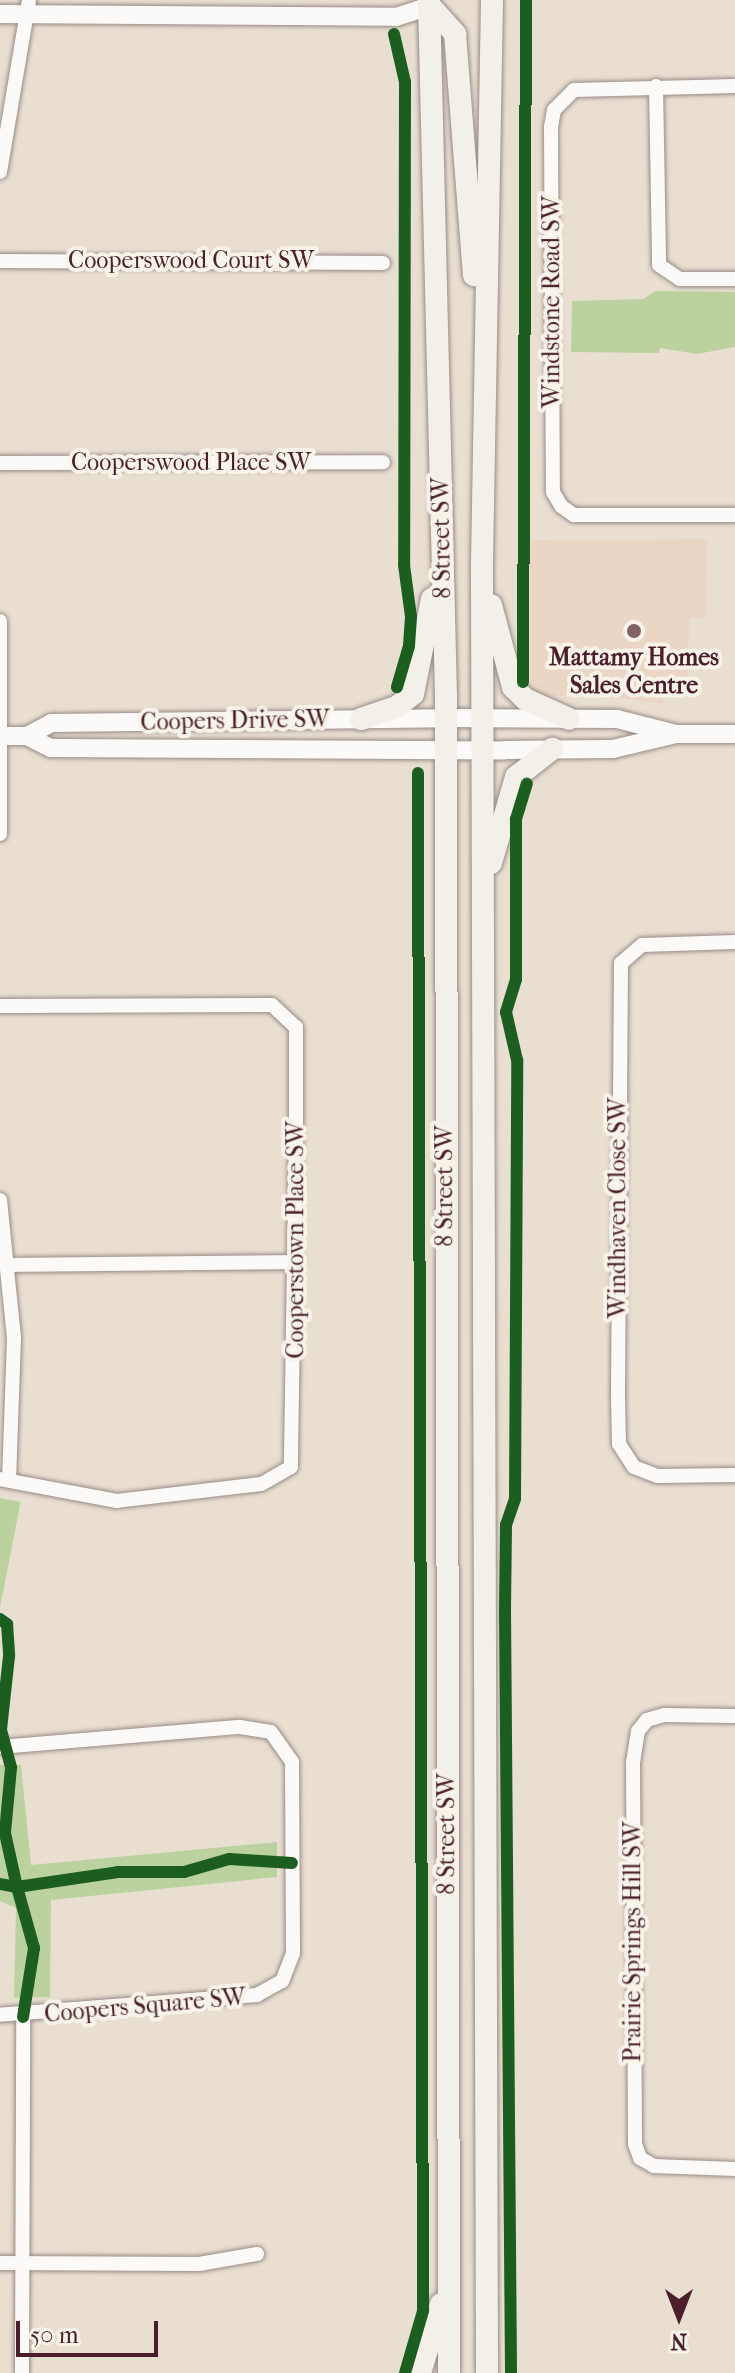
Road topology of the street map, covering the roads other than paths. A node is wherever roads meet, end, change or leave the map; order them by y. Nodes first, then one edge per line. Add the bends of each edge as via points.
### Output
1 (492, 0) edge
2 (429, 2) edge
3 (28, 9) edge
4 (0, 14) edge
5 (656, 86) junction
6 (735, 86) edge
7 (0, 172) edge
8 (0, 261) edge
9 (383, 263) dead end
10 (735, 279) edge
11 (483, 347) junction
12 (383, 462) dead end
13 (0, 463) edge
14 (441, 510) junction
15 (735, 515) edge
16 (482, 562) junction
17 (0, 621) edge
18 (445, 718) junction
19 (361, 719) junction
20 (482, 719) junction
21 (569, 719) junction
22 (676, 734) junction
23 (735, 734) edge
24 (1, 736) edge
25 (27, 736) junction
26 (552, 749) junction
27 (445, 750) junction
28 (482, 750) junction
29 (0, 834) edge
30 (482, 908) junction
31 (735, 942) edge
32 (0, 1006) edge
33 (0, 1200) edge
34 (295, 1262) junction
35 (9, 1265) junction
36 (735, 1475) edge
37 (5, 1480) edge
38 (735, 1716) edge
39 (0, 1747) edge
40 (0, 2015) edge
41 (23, 2017) junction
42 (735, 2169) edge
43 (257, 2254) dead end
44 (0, 2263) edge
45 (22, 2264) junction
46 (449, 2276) junction
47 (22, 2373) edge
48 (420, 2373) edge
49 (449, 2373) edge
50 (487, 2373) edge

1 - 11 main road, 8 Street SW
2 - 3 street via 396,17
2 - 11 main road via 455,34 467,223
2 - 14 main road, 8 Street SW
3 - 4 street
3 - 7 street
5 - 6 street, Windstone Road SW
5 - 10 street via 659,265 680,279
5 - 15 street, Windstone Road SW via 574,90 554,110 553,492 574,515
8 - 9 street, Cooperswood Court SW
11 - 16 main road, 8 Street SW
12 - 13 street, Cooperswood Place SW
14 - 18 main road, 8 Street SW
14 - 19 main road via 431,614 413,694 398,706
16 - 20 main road, 8 Street SW
16 - 21 main road via 513,687 525,699
17 - 24 street
18 - 19 street, Coopers Drive SW
18 - 20 street, Coopers Drive SW
18 - 27 main road, 8 Street SW
19 - 25 street, Coopers Drive SW via 51,723
20 - 21 street, Coopers Drive SW
20 - 28 main road, 8 Street SW
21 - 22 street, Coopers Drive SW via 617,719
22 - 23 street
22 - 26 street, Coopers Drive SW via 613,749
24 - 25 street, Coopers Drive SW
24 - 29 street
25 - 27 street, Coopers Drive SW via 51,748
26 - 28 street, Coopers Drive SW
26 - 30 main road via 516,777
27 - 28 street, Coopers Drive SW
27 - 46 main road, 8 Street SW
28 - 30 main road, 8 Street SW
30 - 50 main road, 8 Street SW
31 - 36 street, Windhaven Close SW via 642,945 621,963 618,1396 619,1444 634,1467 657,1476
32 - 34 street, Cooperstown Place SW via 262,1004 287,1014 296,1027
33 - 35 street
34 - 35 street
34 - 37 street, Cooperstown Place SW via 295,1456 279,1478 185,1496 117,1501
35 - 37 street via 14,1338
38 - 42 street, Prairie Springs Hill SW via 664,1715 647,1720 638,1731 633,1761 635,2144 640,2158 654,2166
39 - 41 street, Coopers Square SW via 255,1728 271,1732 292,1762 293,1953 282,1981 257,1995
40 - 41 street, Coopers Square SW
41 - 45 street
43 - 45 street via 207,2264
44 - 45 street
45 - 47 street
46 - 48 main road
46 - 49 main road, 8 Street SW

